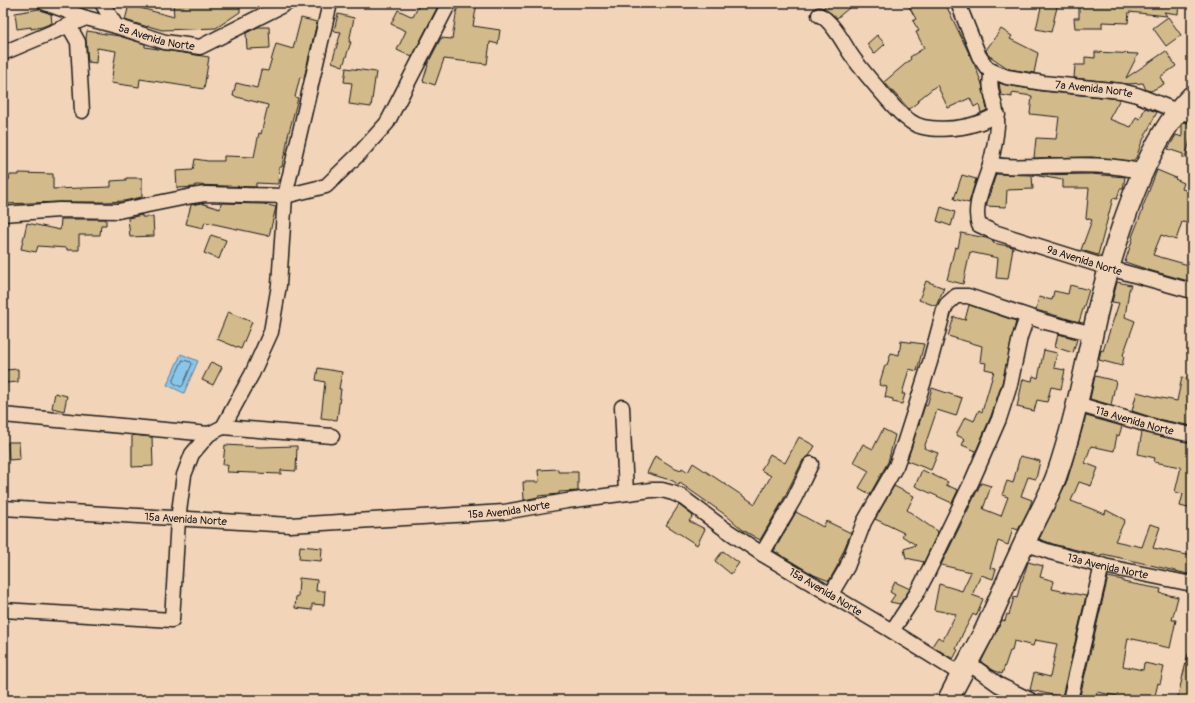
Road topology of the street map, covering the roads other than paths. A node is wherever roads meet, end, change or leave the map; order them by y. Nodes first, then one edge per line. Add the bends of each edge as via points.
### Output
1 (44, 3) edge
2 (102, 3) edge
3 (285, 3) edge
4 (330, 3) edge
5 (449, 3) edge
6 (958, 3) edge
7 (819, 15) dead end
8 (86, 18) junction
9 (69, 26) junction
10 (116, 26) junction
11 (3, 53) edge
12 (992, 71) junction
13 (1192, 96) edge
14 (82, 111) dead end
15 (1185, 113) edge
16 (998, 115) junction
17 (990, 164) junction
18 (1143, 172) junction
19 (285, 196) junction
20 (3, 214) edge
21 (1109, 268) junction
22 (1192, 291) edge
23 (1027, 317) junction
24 (1094, 334) junction
25 (1077, 404) junction
26 (622, 407) dead end
27 (3, 415) edge
28 (223, 427) junction
29 (209, 434) junction
30 (1192, 435) edge
31 (332, 436) dead end
32 (811, 464) dead end
33 (626, 493) junction
34 (3, 508) edge
35 (178, 519) junction
36 (1024, 543) junction
37 (762, 554) junction
38 (1102, 565) junction
39 (1192, 584) edge
40 (831, 594) junction
41 (3, 610) edge
42 (892, 631) junction
43 (964, 668) junction
44 (948, 700) edge
45 (1030, 700) edge
46 (1070, 700) edge

1 - 8 street, 5a Avenida Norte
2 - 10 street
3 - 10 street, 5a Avenida Norte via 200,47 165,42
4 - 19 street
5 - 19 street via 387,123 326,186
6 - 12 street via 979,56
7 - 16 street via 835,31 859,67 910,122 923,127 946,128 977,123
8 - 9 street
8 - 10 street, 5a Avenida Norte
9 - 11 street
9 - 14 street via 78,42
12 - 15 street, 7a Avenida Norte via 1019,80 1121,91
12 - 16 street via 990,84
13 - 15 street
15 - 18 street via 1158,142
16 - 17 street
17 - 18 street via 1112,166
17 - 21 street, 9a Avenida Norte via 978,208 979,225
18 - 21 street
19 - 20 street via 205,194 118,211 59,210
19 - 28 street via 279,285 271,332
21 - 22 street, 9a Avenida Norte
21 - 24 street
23 - 24 street
23 - 40 street via 968,296 956,296 948,304 941,318 930,362 896,466 864,522 847,567
23 - 42 street via 999,419 928,572
24 - 25 street
25 - 30 street, 11a Avenida Norte
25 - 36 street via 1055,480
26 - 33 street
27 - 29 street
28 - 29 street
28 - 31 street
29 - 35 street via 192,454 184,475
32 - 37 street
33 - 35 street, 15a Avenida Norte via 504,512 413,519 290,525
33 - 37 street, 15a Avenida Norte via 651,490 673,492
34 - 35 street, 15a Avenida Norte
35 - 41 street via 172,620
36 - 38 street, 13a Avenida Norte
36 - 43 street via 984,632
37 - 40 street, 15a Avenida Norte
38 - 39 street, 13a Avenida Norte
38 - 46 street
40 - 42 street, 15a Avenida Norte
42 - 43 street, 15a Avenida Norte
43 - 44 street
43 - 45 street, 15a Avenida Norte

